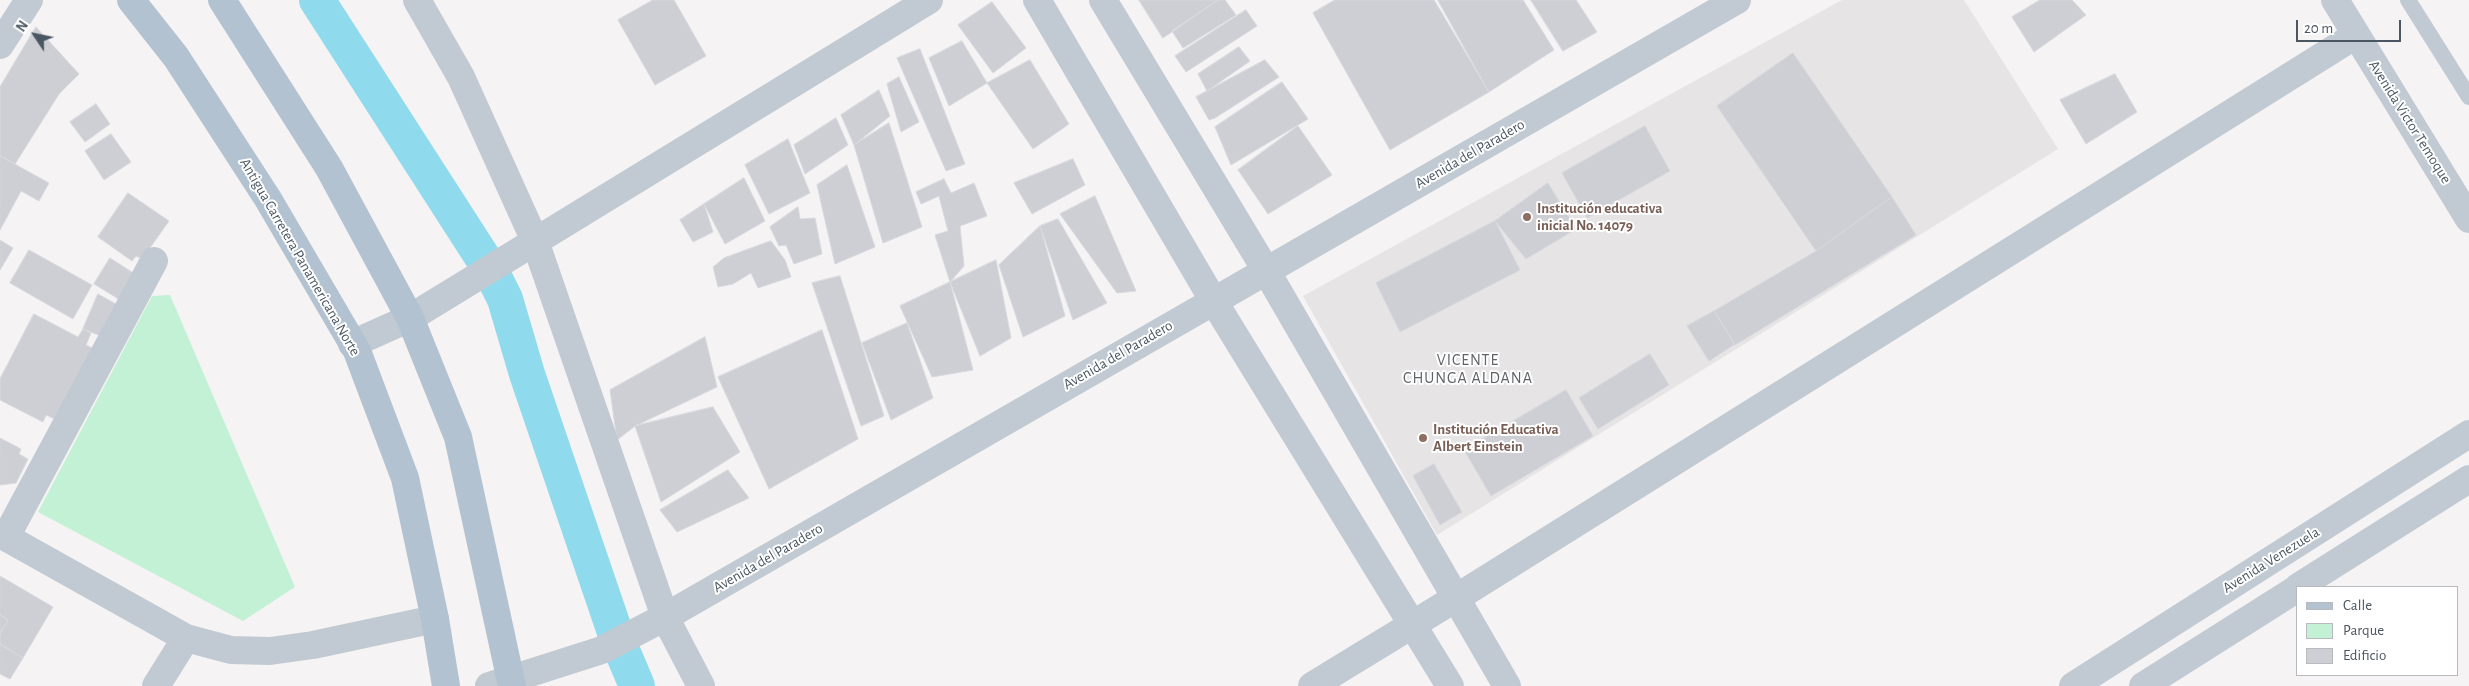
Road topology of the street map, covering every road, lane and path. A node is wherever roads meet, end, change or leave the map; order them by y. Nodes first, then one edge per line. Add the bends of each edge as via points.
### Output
1 (28, 0) edge
2 (131, 0) edge
3 (222, 0) edge
4 (417, 0) edge
5 (929, 0) edge
6 (1037, 0) edge
7 (1103, 0) edge
8 (1737, 0) edge
9 (2335, 0) edge
10 (2408, 0) edge
11 (2356, 35) junction
12 (0, 45) edge
13 (2469, 97) edge
14 (2469, 219) edge
15 (535, 241) junction
16 (154, 261) dead end
17 (1267, 272) junction
18 (1213, 300) junction
19 (410, 318) junction
20 (352, 344) junction
21 (2469, 434) edge
22 (2469, 479) edge
23 (3, 536) edge
24 (2300, 586) edge
25 (2296, 588) edge
26 (1456, 598) junction
27 (665, 617) junction
28 (435, 619) junction
29 (1413, 625) junction
30 (186, 638) junction
31 (504, 684) edge
32 (156, 686) edge
33 (446, 686) edge
34 (701, 686) edge
35 (1312, 686) edge
36 (1450, 686) edge
37 (1507, 686) edge
38 (2073, 686) edge
39 (2143, 686) edge

1 - 12 street
2 - 20 main road, Antigua Carretera Panamericana Norte via 176,56 268,199
3 - 19 main road via 329,168
4 - 15 street via 461,77
5 - 15 street
6 - 18 street
7 - 17 street
8 - 17 street, Avenida del Paradero
9 - 11 street, Avenida Victor Temoque
10 - 13 lane
11 - 14 street, Avenida Victor Temoque
11 - 26 street
15 - 19 street
15 - 27 street
16 - 23 street
17 - 18 street, Avenida del Paradero
17 - 26 street
18 - 27 street, Avenida del Paradero
18 - 29 street
19 - 20 street
19 - 31 main road via 458,437
20 - 28 main road, Antigua Carretera Panamericana Norte via 405,478
21 - 38 street, Avenida Venezuela
22 - 24 street
23 - 30 street
25 - 39 street
26 - 29 street
26 - 37 street
27 - 31 street, Avenida del Paradero via 602,650
27 - 34 street
28 - 30 street via 313,645 270,650 230,650
28 - 33 main road, Antigua Carretera Panamericana Norte
29 - 35 street
29 - 36 street
30 - 32 street

